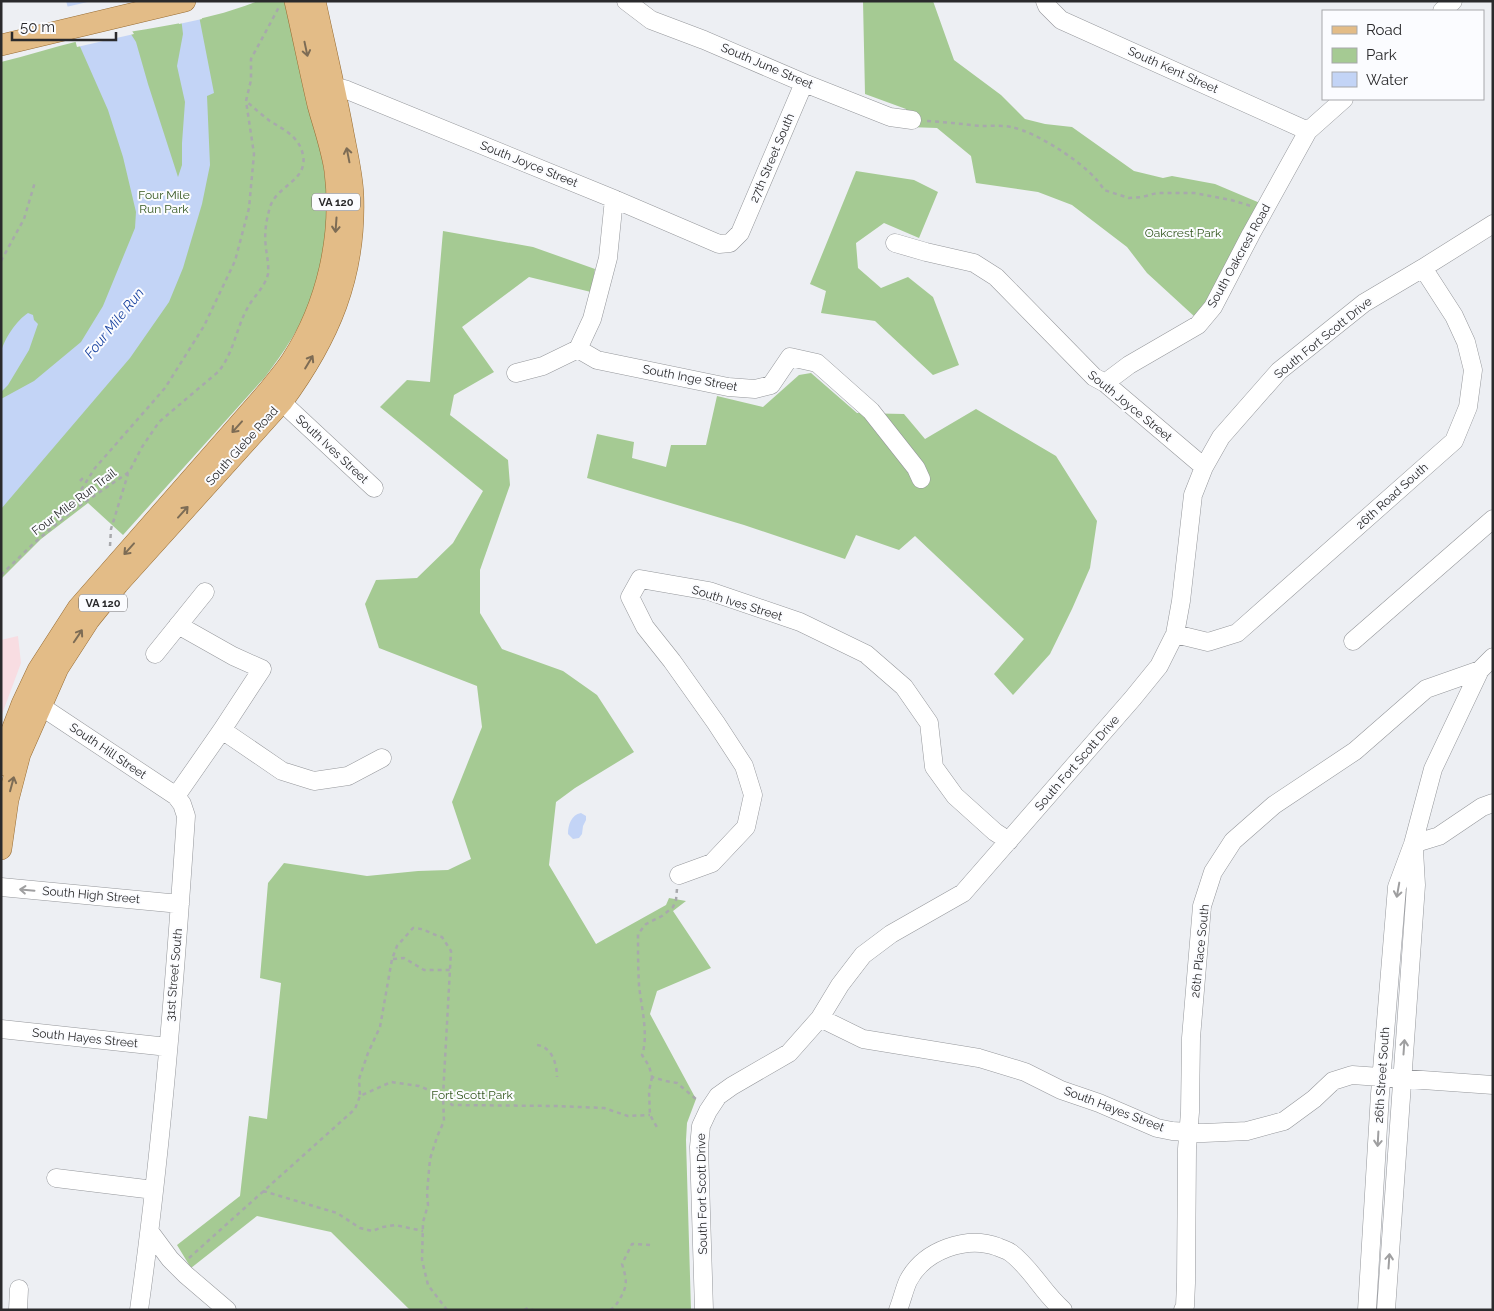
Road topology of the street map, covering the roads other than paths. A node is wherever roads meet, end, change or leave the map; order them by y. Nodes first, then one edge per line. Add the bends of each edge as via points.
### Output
1 (185, 1) edge
2 (295, 1) edge
3 (315, 1) edge
4 (626, 1) edge
5 (1045, 1) edge
6 (1453, 1) edge
7 (1443, 10) edge
8 (1, 45) edge
9 (804, 83) junction
10 (324, 87) junction
11 (1343, 100) edge
12 (912, 120) road end
13 (1308, 131) junction
14 (614, 199) junction
15 (1493, 224) edge
16 (740, 233) joint
17 (895, 243) dead end
18 (1423, 268) junction
19 (578, 349) junction
20 (516, 373) dead end
21 (1105, 383) junction
22 (275, 396) junction
23 (1204, 467) junction
24 (921, 479) dead end
25 (374, 488) dead end
26 (1493, 519) edge
27 (205, 592) dead end
28 (178, 625) junction
29 (1175, 634) junction
30 (1353, 641) dead end
31 (155, 654) dead end
32 (1493, 657) edge
33 (1480, 670) junction
34 (33, 701) junction
35 (222, 730) junction
36 (382, 758) dead end
37 (1, 765) edge
38 (176, 796) junction
39 (1493, 803) edge
40 (1009, 841) junction
41 (1413, 844) junction
42 (1, 849) edge
43 (679, 875) road end
44 (1, 887) edge
45 (180, 904) junction
46 (820, 1018) junction
47 (1, 1028) edge
48 (168, 1047) junction
49 (1382, 1078) junction
50 (1402, 1079) junction
51 (1493, 1085) edge
52 (1188, 1132) junction
53 (56, 1178) dead end
54 (154, 1190) junction
55 (150, 1232) junction
56 (19, 1289) dead end
57 (18, 1310) edge
58 (139, 1310) edge
59 (227, 1310) edge
60 (704, 1310) edge
61 (898, 1310) edge
62 (1063, 1310) edge
63 (1183, 1310) edge
64 (1367, 1310) edge
65 (1386, 1310) edge

1 - 8 main road
2 -> 10 main road, South Glebe Road / VA 120
3 - 10 main road, South Glebe Road / VA 120
4 - 9 street, South June Street via 651,20
5 - 13 street, South Kent Street via 1060,20
6 - 7 street
9 - 12 street, South June Street via 890,117
9 - 16 street, 27th Street South
10 - 14 street, South Joyce Street via 347,90
10 - 22 main road, South Glebe Road / VA 120 via 349,164 353,192 346,270 334,314 324,336 298,380
11 - 13 street, South Oakcrest Road
13 - 21 street, South Oakcrest Road via 1213,307 1198,325 1129,364
14 - 16 street, South Joyce Street via 719,244 730,243
14 - 19 street via 608,258 592,319
15 - 18 street, South Fort Scott Drive
17 - 21 street, South Joyce Street via 974,263 996,277 1094,377
18 - 23 street, South Fort Scott Drive via 1364,303 1279,371 1221,437
18 - 29 street, 26th Road South via 1454,316 1466,342 1473,370 1468,407 1454,441 1237,633 1208,642
19 - 20 street via 543,366
19 - 24 street, South Inge Street via 597,360 728,387 771,385 790,357 817,363 871,412 916,468
21 - 23 street, South Joyce Street
22 - 25 street, South Ives Street
22 - 34 main road, South Glebe Road / VA 120 via 89,620
23 - 29 street, South Fort Scott Drive via 1193,495
26 - 30 street
27 - 28 street
28 - 31 street
28 - 35 street via 262,669
29 - 40 street, South Fort Scott Drive via 1159,666
32 - 33 street, 26th Street South
33 - 41 street, 26th Street South via 1433,769
33 - 52 street, 26th Place South via 1426,689 1355,751 1274,805 1234,841 1213,872 1202,906 1191,1038
34 - 37 main road, South Glebe Road / VA 120 via 9,738
34 - 38 street, South Hill Street
42 -> 34 main road, South Glebe Road / VA 120 via 8,800
35 - 36 street via 282,771 314,781 348,776
35 - 38 street
38 - 45 street, 31st Street South via 186,816
39 - 41 street via 1439,836
40 - 43 street, South Ives Street via 955,796 934,767 929,723 904,687 866,654 800,622 709,591 640,579 630,597 644,627 716,722 744,766 753,795 746,827 712,863
40 - 46 street, South Fort Scott Drive via 963,893 891,934 863,955
41 -> 49 street, 26th Street South via 1397,887
50 -> 41 street, 26th Street South via 1416,885
45 -> 44 street, South High Street
45 - 48 street, 31st Street South
46 - 52 street, South Hayes Street via 862,1038 979,1058 1025,1072 1061,1090 1157,1128
46 - 60 street, South Fort Scott Drive via 790,1053 718,1096 702,1126 699,1147
47 - 48 street, South Hayes Street
48 - 54 street, 31st Street South
49 - 50 street, South Hayes Street
49 - 52 street, South Hayes Street via 1352,1075 1333,1081 1284,1122 1247,1131
49 -> 64 street, 26th Street South
50 - 51 street, South Hayes Street
65 -> 50 street, 26th Street South
52 - 63 street, 26th Place South
53 - 54 street
54 - 55 street, 31st Street South
55 - 58 street, 31st Street South
55 - 59 street via 170,1259
56 - 57 street
61 - 62 street via 909,1280 923,1262 941,1250 974,1242 1009,1252 1025,1265

